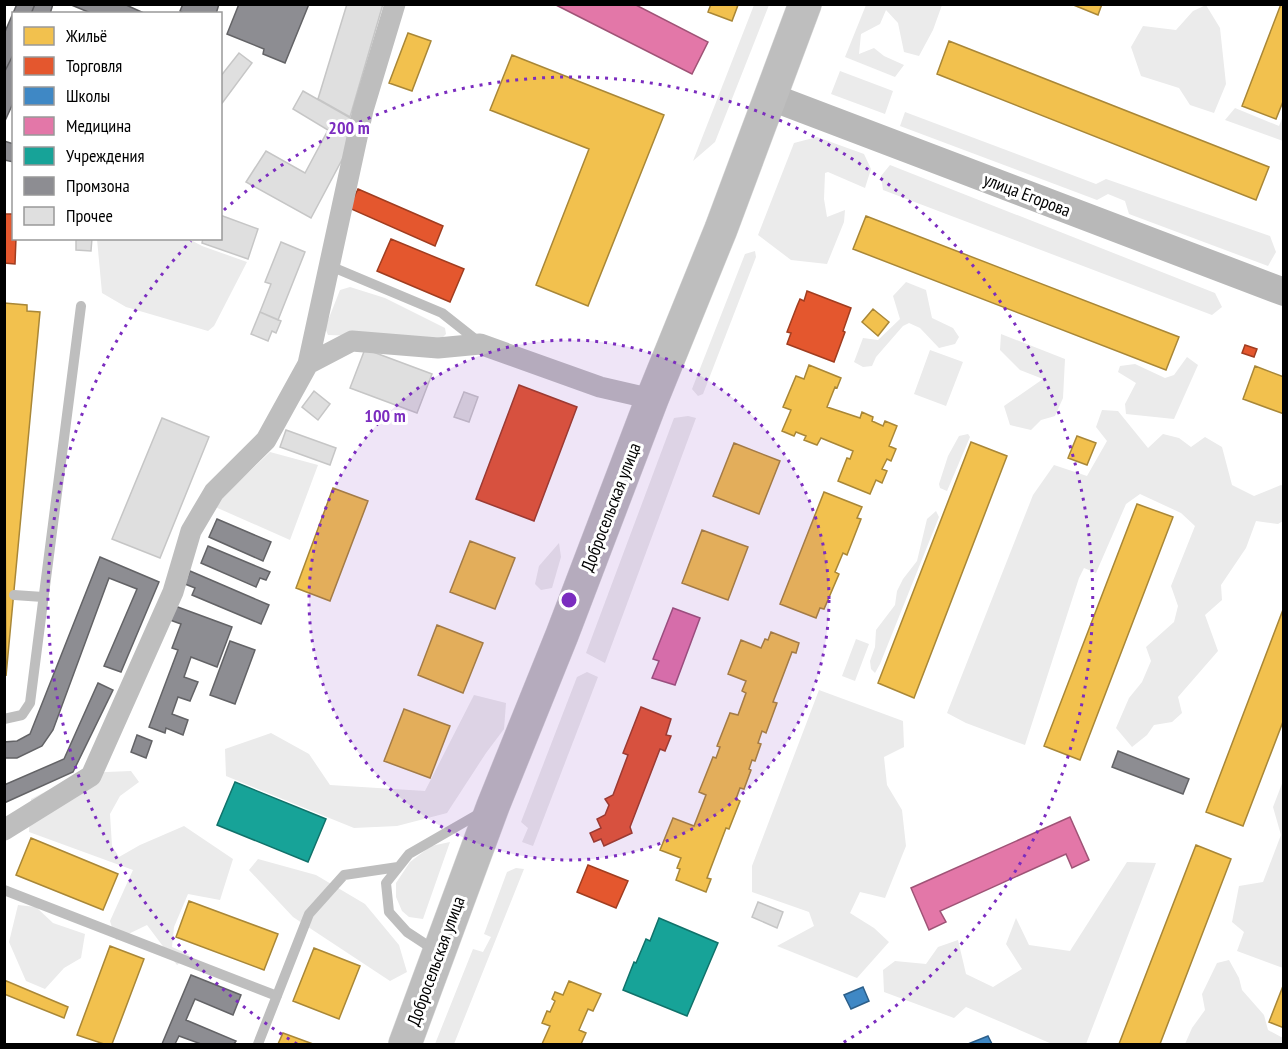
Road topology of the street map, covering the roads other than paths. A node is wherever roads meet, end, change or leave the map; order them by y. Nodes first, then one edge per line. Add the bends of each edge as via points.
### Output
1 (395, 4) edge
2 (805, 4) edge
3 (771, 97) junction
4 (330, 266) junction
5 (1284, 292) edge
6 (81, 306) dead end
7 (480, 344) junction
8 (309, 363) junction
9 (652, 399) junction
10 (14, 595) dead end
11 (44, 597) junction
12 (4, 719) edge
13 (493, 806) junction
14 (4, 830) edge
15 (399, 867) junction
16 (4, 890) edge
17 (440, 954) junction
18 (277, 996) junction
19 (258, 1044) edge
20 (405, 1044) edge

1 - 4 street via 363,110
2 - 3 main road, Добросельская улица
3 - 5 main road, улица Егорова
3 - 9 main road, Добросельская улица
4 - 7 lane via 442,313
4 - 8 street
6 - 11 lane
7 - 8 street via 438,348 352,341
7 - 9 street via 600,387
8 - 14 street via 266,440 214,492 191,531 173,592 91,776
9 - 13 main road, Добросельская улица
10 - 11 lane
11 - 12 lane via 30,703 22,715
13 - 15 lane via 409,854
13 - 17 main road, Добросельская улица
15 - 17 lane via 386,883 389,912 406,932
15 - 18 lane via 344,875 309,914
16 - 18 lane
17 - 20 main road, Добросельская улица
18 - 19 lane

